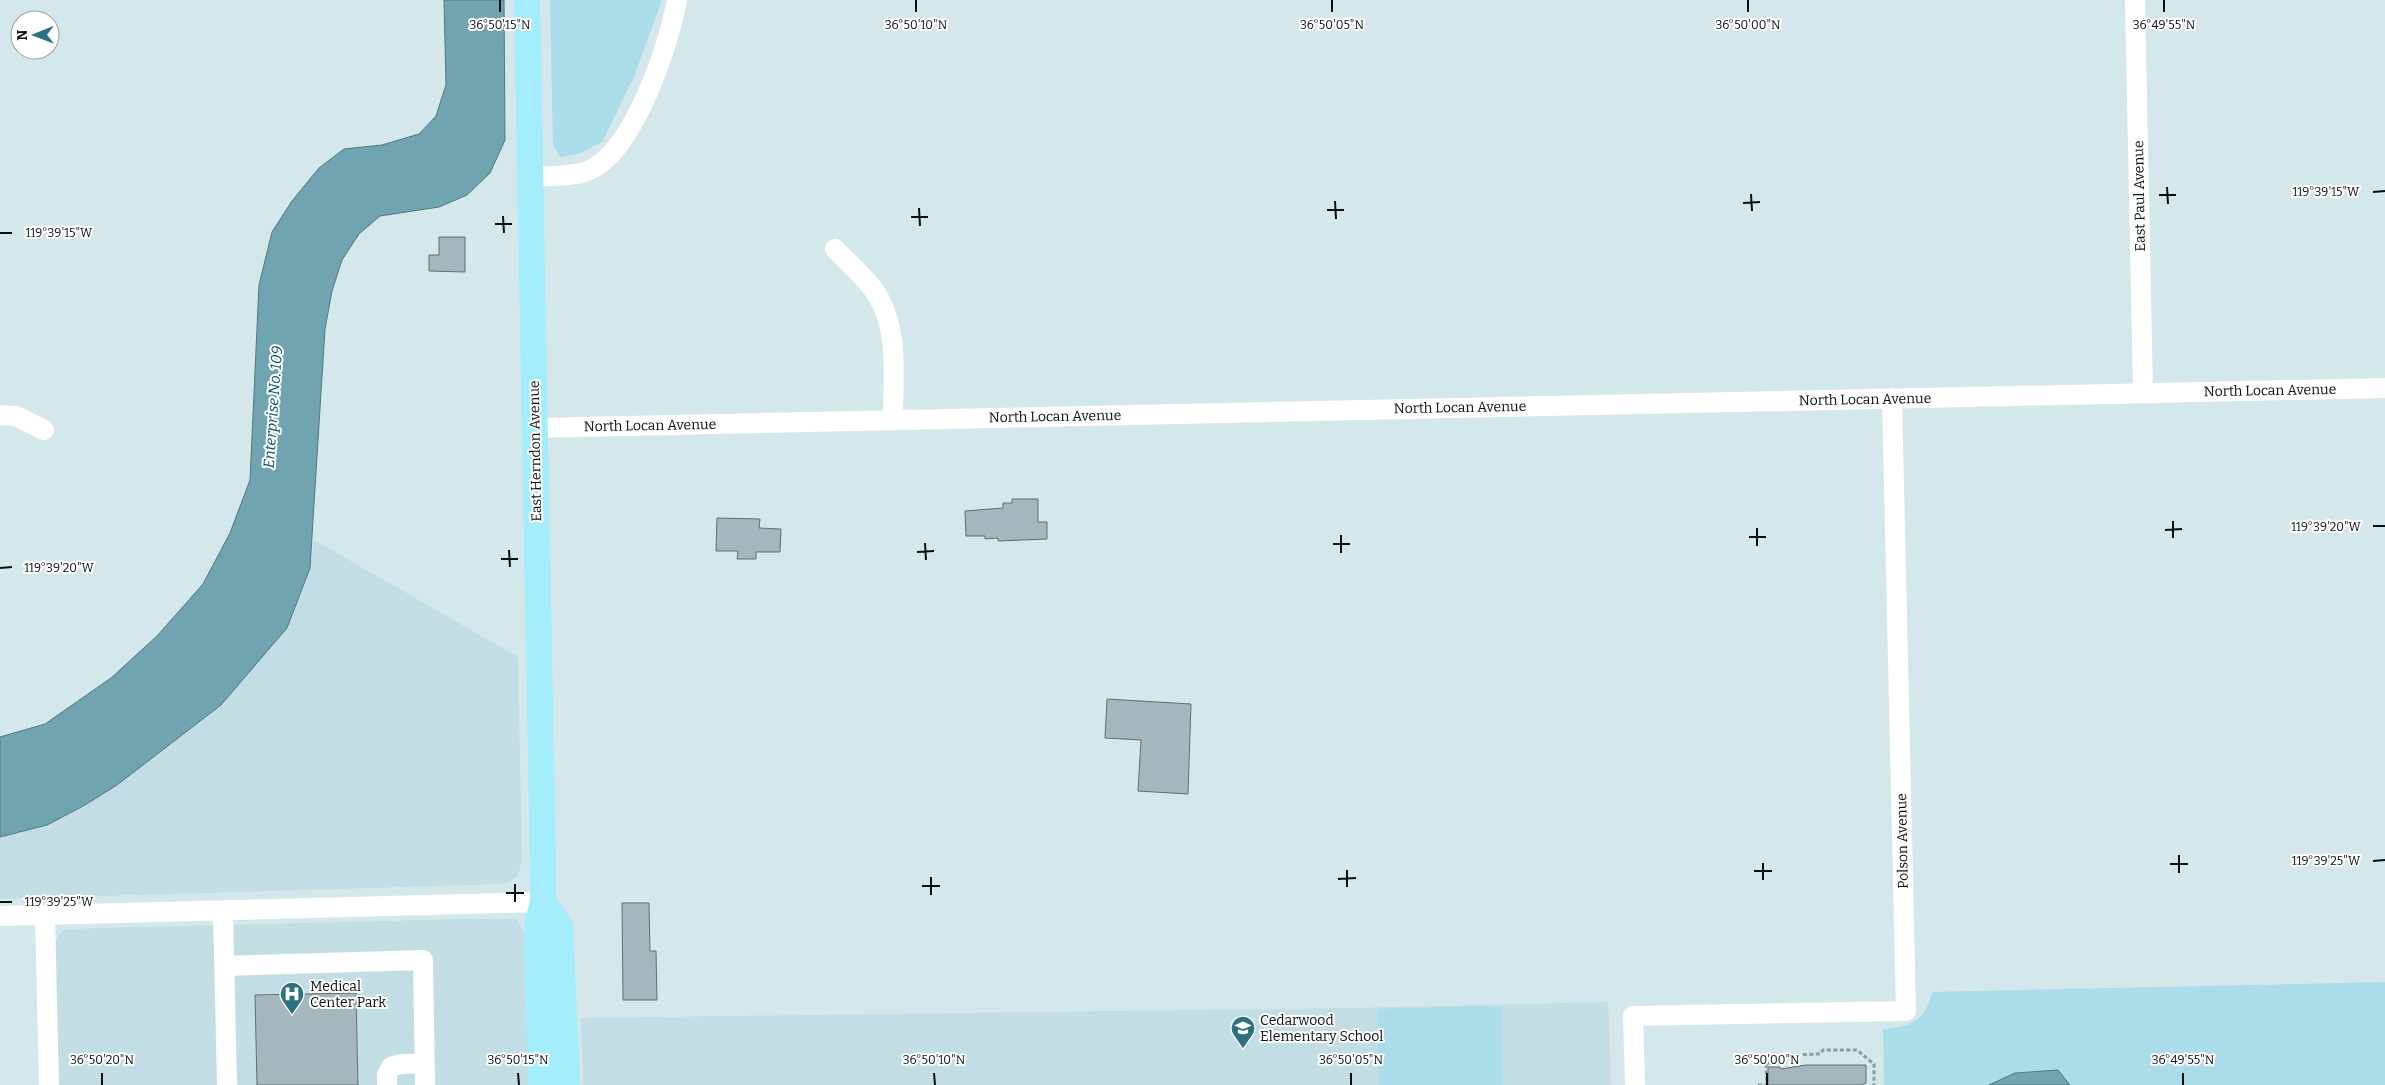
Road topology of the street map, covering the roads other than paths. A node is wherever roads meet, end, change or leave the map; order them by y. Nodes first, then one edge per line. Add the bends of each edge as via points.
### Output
1 (527, 0) edge
2 (677, 0) edge
3 (2135, 0) edge
4 (530, 178) junction
5 (835, 249) dead end
6 (2385, 388) edge
7 (2143, 392) junction
8 (1892, 398) junction
9 (0, 416) edge
10 (893, 419) junction
11 (535, 428) junction
12 (44, 430) dead end
13 (543, 902) junction
14 (224, 910) junction
15 (45, 915) junction
16 (0, 916) edge
17 (224, 966) junction
18 (425, 1063) junction
19 (49, 1085) edge
20 (227, 1085) edge
21 (387, 1085) edge
22 (426, 1085) edge
23 (541, 1085) edge
24 (567, 1085) edge
25 (1635, 1085) edge

1 - 4 main road, East Herndon Avenue
2 - 4 street via 673,24 648,90 617,149 589,171
3 - 7 street, East Paul Avenue
4 - 11 main road, East Herndon Avenue
5 - 10 street via 870,285 887,319 893,344
6 - 7 street, North Locan Avenue
7 - 8 street, North Locan Avenue
8 - 10 street, North Locan Avenue
8 - 25 street, Polson Avenue via 1906,1011 1633,1016
9 - 12 street via 16,416
10 - 11 street, North Locan Avenue
11 - 13 main road, East Herndon Avenue
13 - 14 street
13 - 23 main road, East Herndon Avenue via 537,925
13 - 24 main road via 560,926
14 - 15 street
14 - 17 street
15 - 16 street
15 - 19 street
17 - 18 street via 423,960
17 - 20 street
18 - 21 street via 391,1067
18 - 22 street

